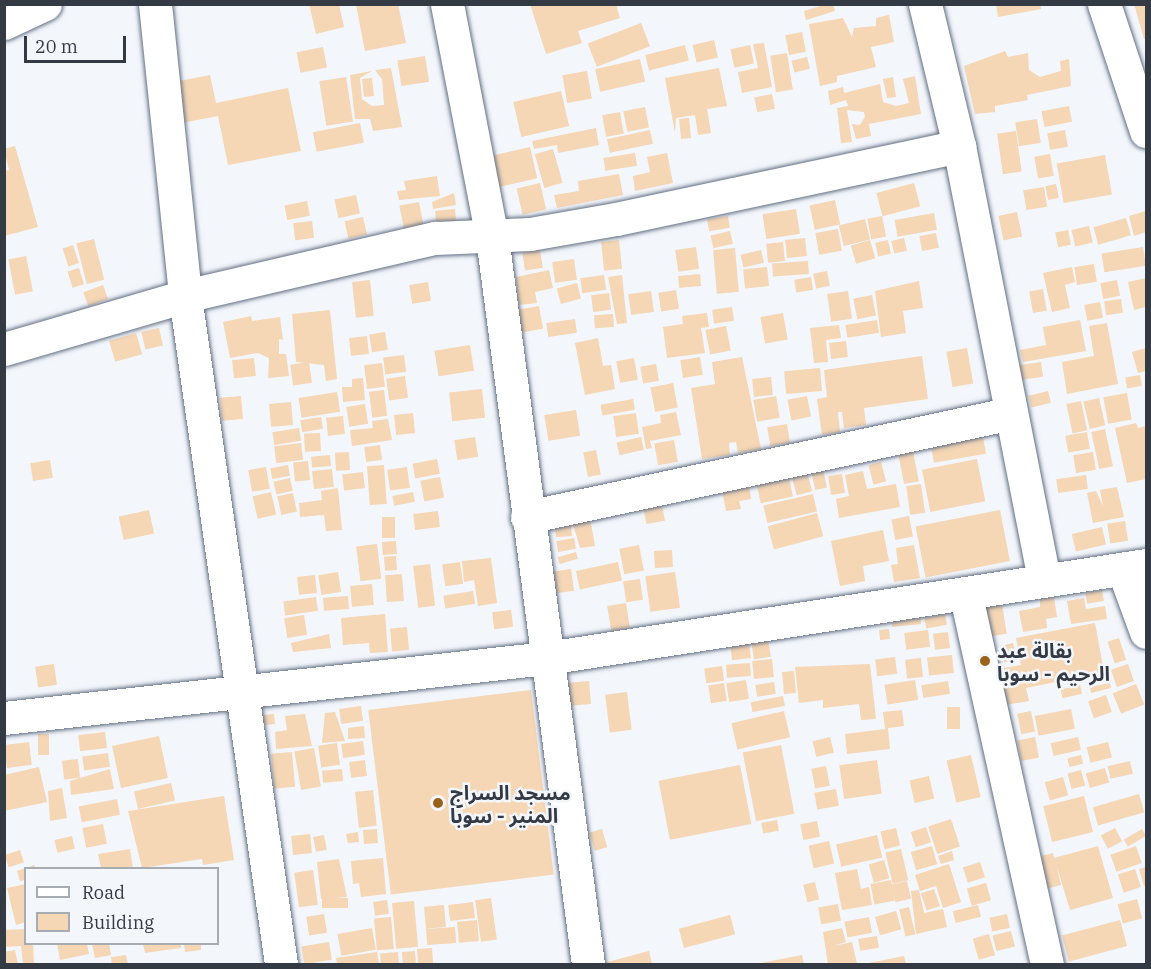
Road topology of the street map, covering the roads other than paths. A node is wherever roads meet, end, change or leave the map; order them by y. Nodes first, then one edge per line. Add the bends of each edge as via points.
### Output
1 (45, 4) edge
2 (155, 4) edge
3 (447, 4) edge
4 (926, 4) edge
5 (1104, 4) edge
6 (4, 23) edge
7 (1146, 131) edge
8 (959, 146) junction
9 (492, 237) junction
10 (185, 296) junction
11 (4, 349) edge
12 (1008, 414) junction
13 (528, 517) junction
14 (1135, 567) edge
15 (1044, 580) junction
16 (966, 596) junction
17 (1146, 632) edge
18 (547, 658) junction
19 (241, 689) junction
20 (4, 718) edge
21 (281, 964) edge
22 (588, 964) edge
23 (1047, 964) edge

1 - 6 street
2 - 10 street
3 - 9 street
4 - 8 street
5 - 7 street
8 - 9 street via 616,219
8 - 12 street
9 - 10 street via 435,238
9 - 13 street
10 - 11 street
10 - 19 street
12 - 13 street
12 - 15 street
13 - 18 street
14 - 15 street
14 - 17 street
15 - 16 street
16 - 18 street
16 - 23 street
18 - 19 street
18 - 22 street
19 - 20 street
19 - 21 street

